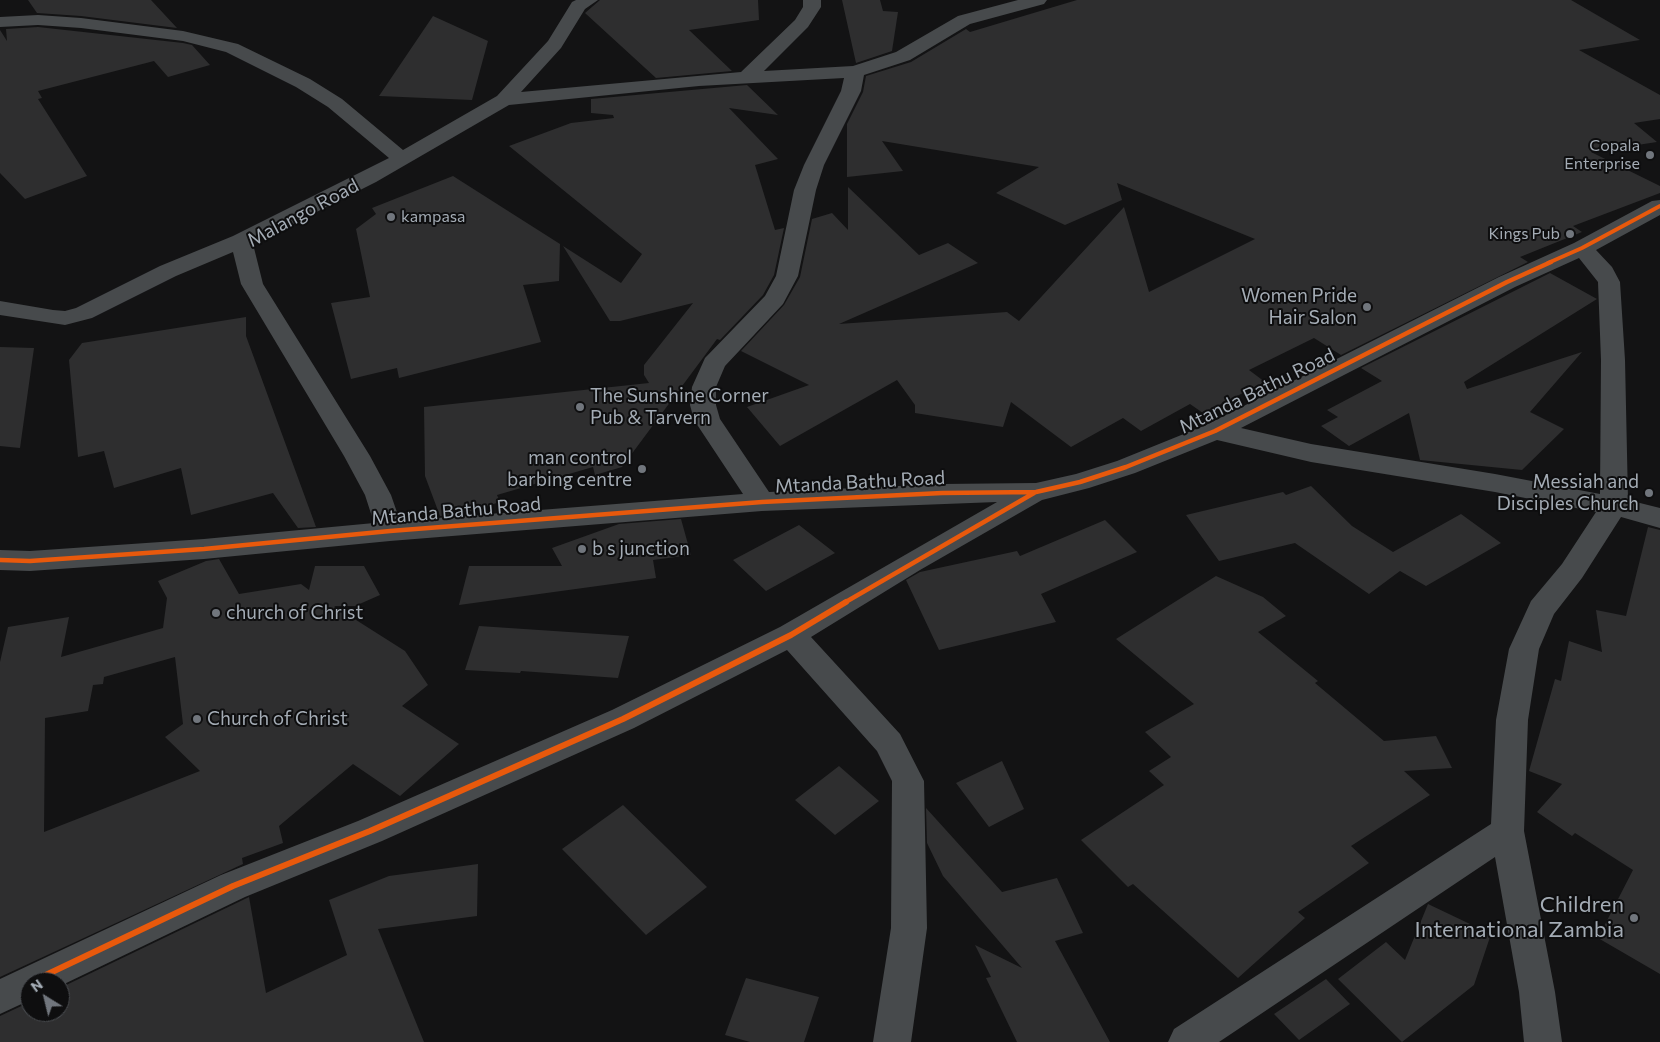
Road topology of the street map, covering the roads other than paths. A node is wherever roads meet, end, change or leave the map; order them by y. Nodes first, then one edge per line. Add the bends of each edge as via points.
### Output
1 (589, 0) edge
2 (812, 0) edge
3 (1038, 0) edge
4 (0, 22) edge
5 (855, 72) junction
6 (746, 78) junction
7 (504, 100) junction
8 (402, 159) junction
9 (1660, 206) edge
10 (241, 242) junction
11 (1582, 248) junction
12 (0, 308) edge
13 (1214, 431) junction
14 (1036, 492) junction
15 (762, 502) junction
16 (1614, 506) junction
17 (1660, 518) edge
18 (390, 531) junction
19 (0, 560) edge
20 (791, 635) junction
21 (1507, 831) junction
22 (51, 972) edge
23 (20, 987) edge
24 (0, 996) edge
25 (892, 1042) edge
26 (1187, 1042) edge
27 (1543, 1042) edge

1 - 7 street, Malango Road via 578,6 555,44
2 - 6 street via 812,7 802,23
3 - 5 street via 964,20 903,56
4 - 8 street via 81,23 183,36 232,48 303,83 335,103
5 - 6 street
5 - 15 street via 851,91 805,190 788,276 775,299 714,363 704,387 703,405 707,420
6 - 7 street
7 - 8 street, Malango Road
8 - 10 street, Malango Road
9 - 11 street, Mtanda Bathu Road
10 - 12 street via 168,271 84,313 65,318
10 - 18 street, Malango Road via 252,284 358,456 378,495
11 - 13 street, Mtanda Bathu Road via 1507,282
11 - 16 street via 1609,282
13 - 14 street, Mtanda Bathu Road via 1126,468
13 - 16 street via 1311,453
14 - 15 street, Mtanda Bathu Road
14 - 20 street
15 - 18 street, Mtanda Bathu Road
16 - 17 street
16 - 21 street via 1572,571 1541,610 1524,649 1512,720
18 - 19 street, Mtanda Bathu Road via 204,550
20 - 22 street via 623,719 370,831 233,886
20 - 25 street via 889,743 908,781 909,928
21 - 26 street
21 - 27 street
23 - 24 street

